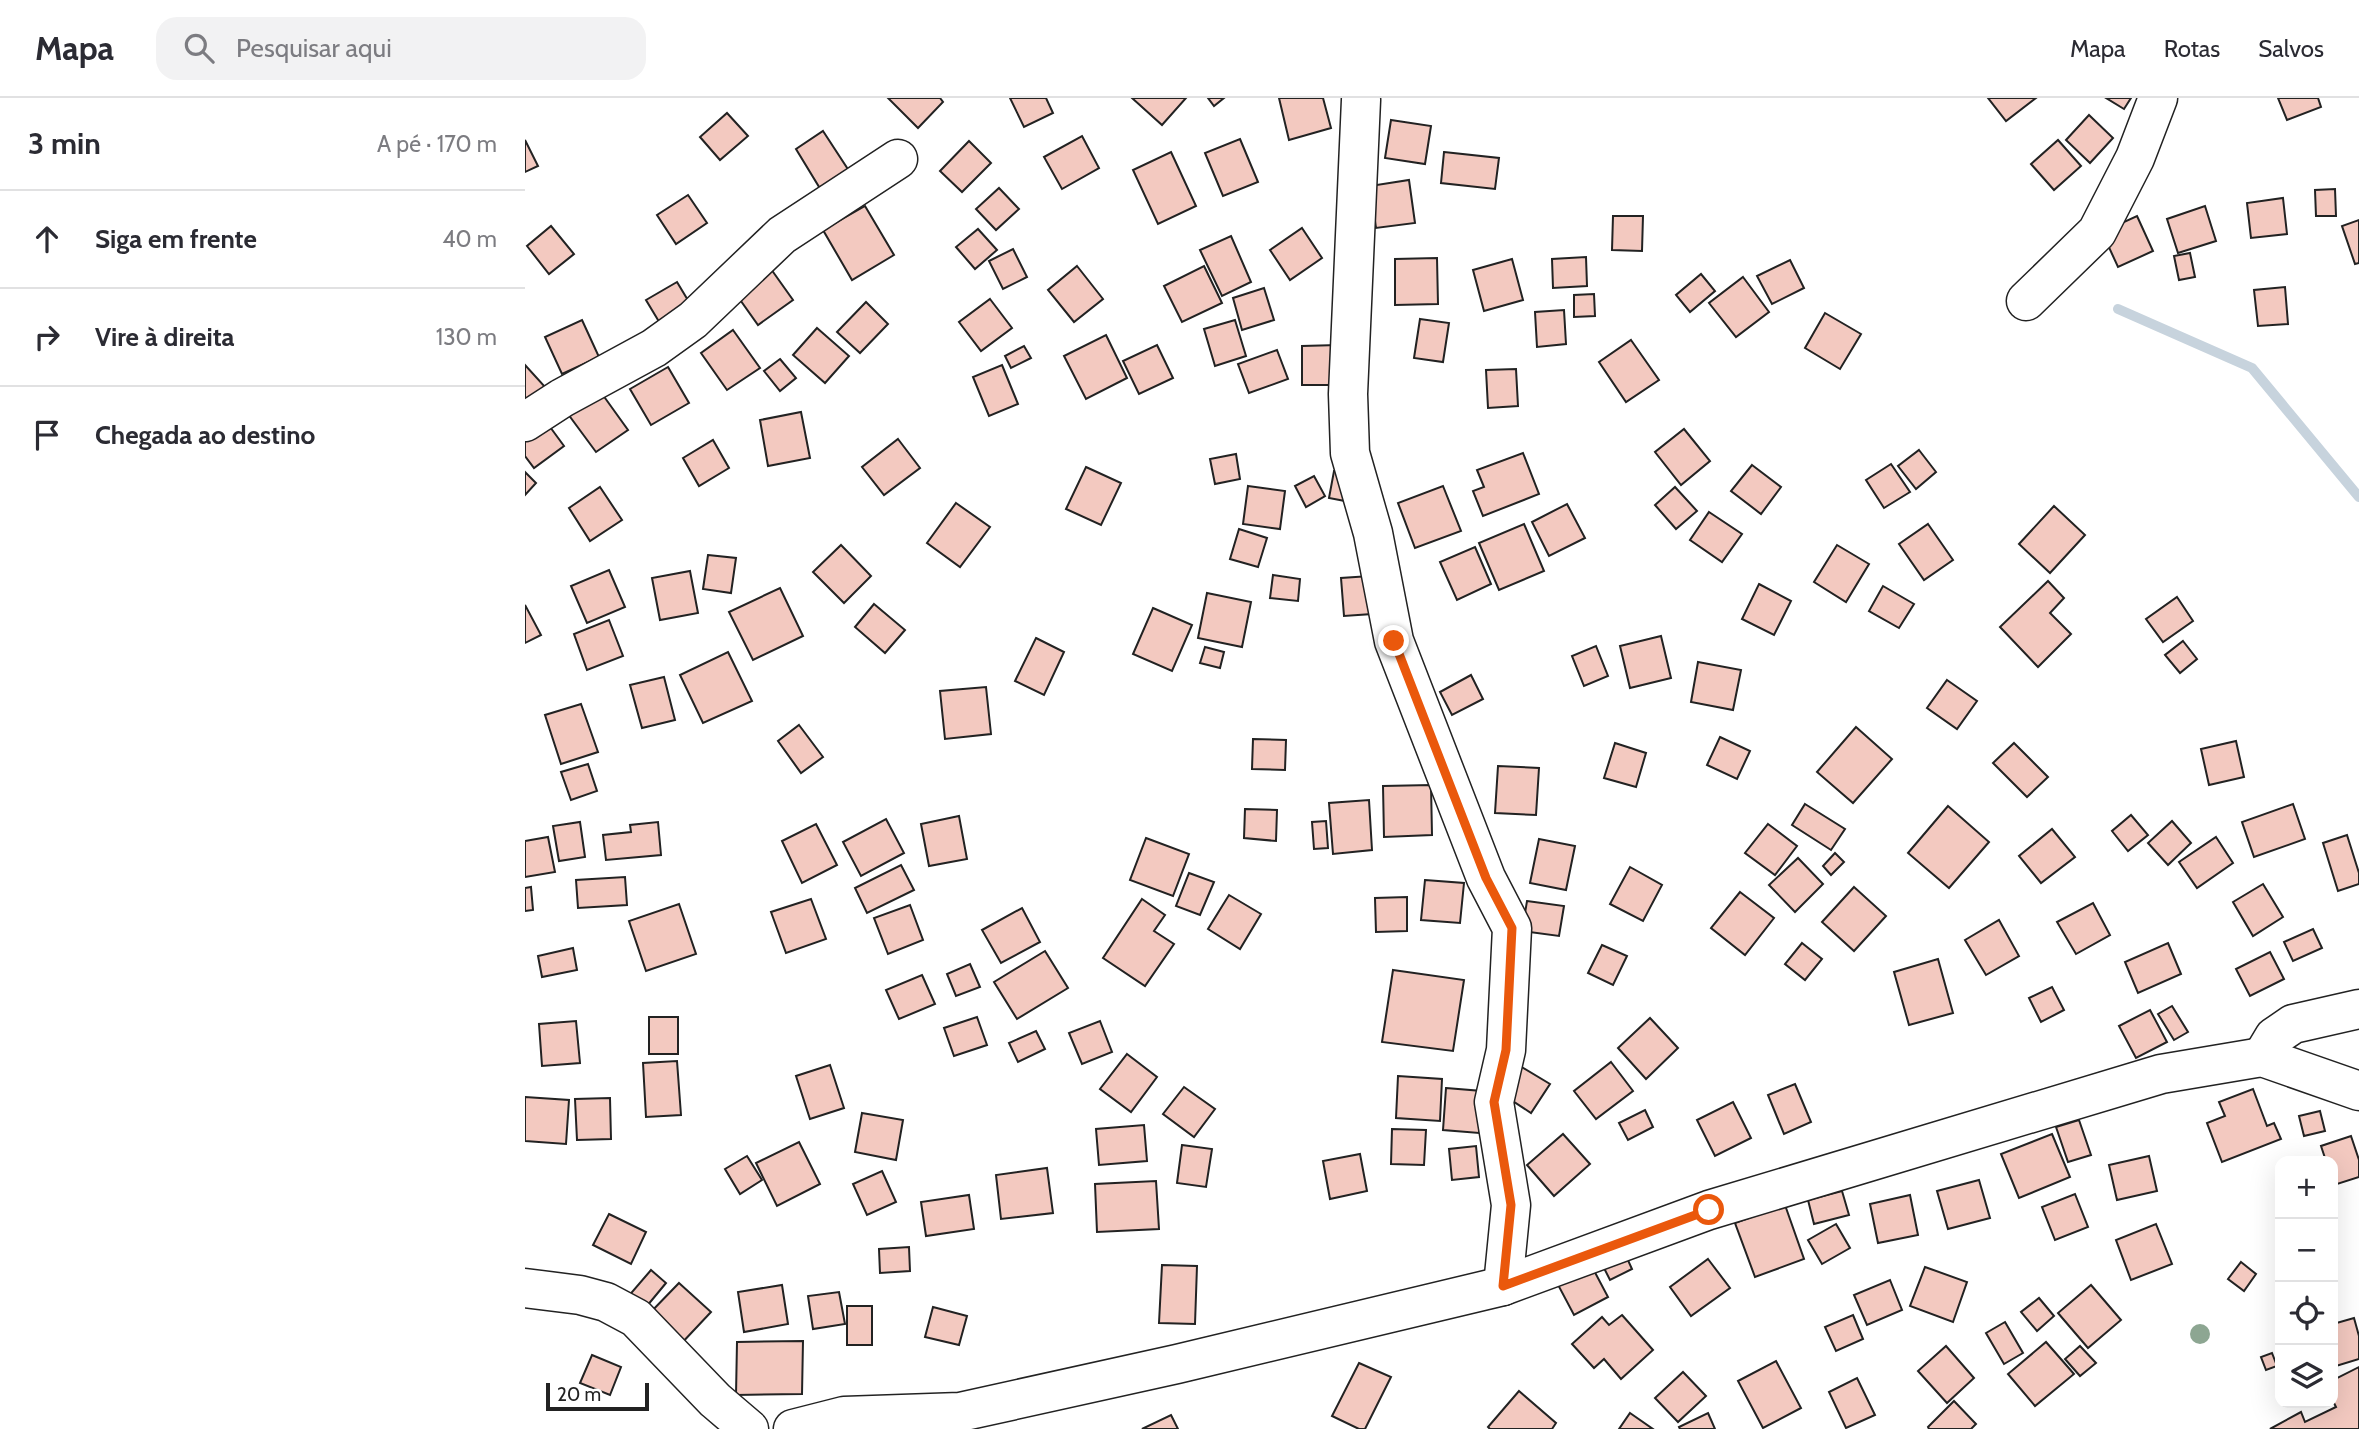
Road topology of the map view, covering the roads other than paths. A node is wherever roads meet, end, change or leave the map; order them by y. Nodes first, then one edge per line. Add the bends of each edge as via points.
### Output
1 (2158, 98) edge
2 (1361, 100) dead end
3 (898, 159) dead end
4 (2026, 301) dead end
5 (525, 422) edge
6 (2359, 1009) edge
7 (2262, 1057) junction
8 (2359, 1091) edge
9 (1503, 1286) junction
10 (525, 1287) edge
11 (749, 1429) edge
12 (793, 1429) edge

1 - 4 street via 2135,158 2097,232
2 - 9 street via 1347,394 1350,453 1373,533 1394,641 1486,878 1512,928 1506,1050 1494,1102 1511,1205
3 - 5 street via 782,235 693,320 654,348
6 - 7 street via 2293,1024 2274,1037
7 - 8 street
7 - 9 street via 2161,1074 1789,1185
9 - 12 street via 960,1412 844,1416
10 - 11 street via 580,1295 636,1318

